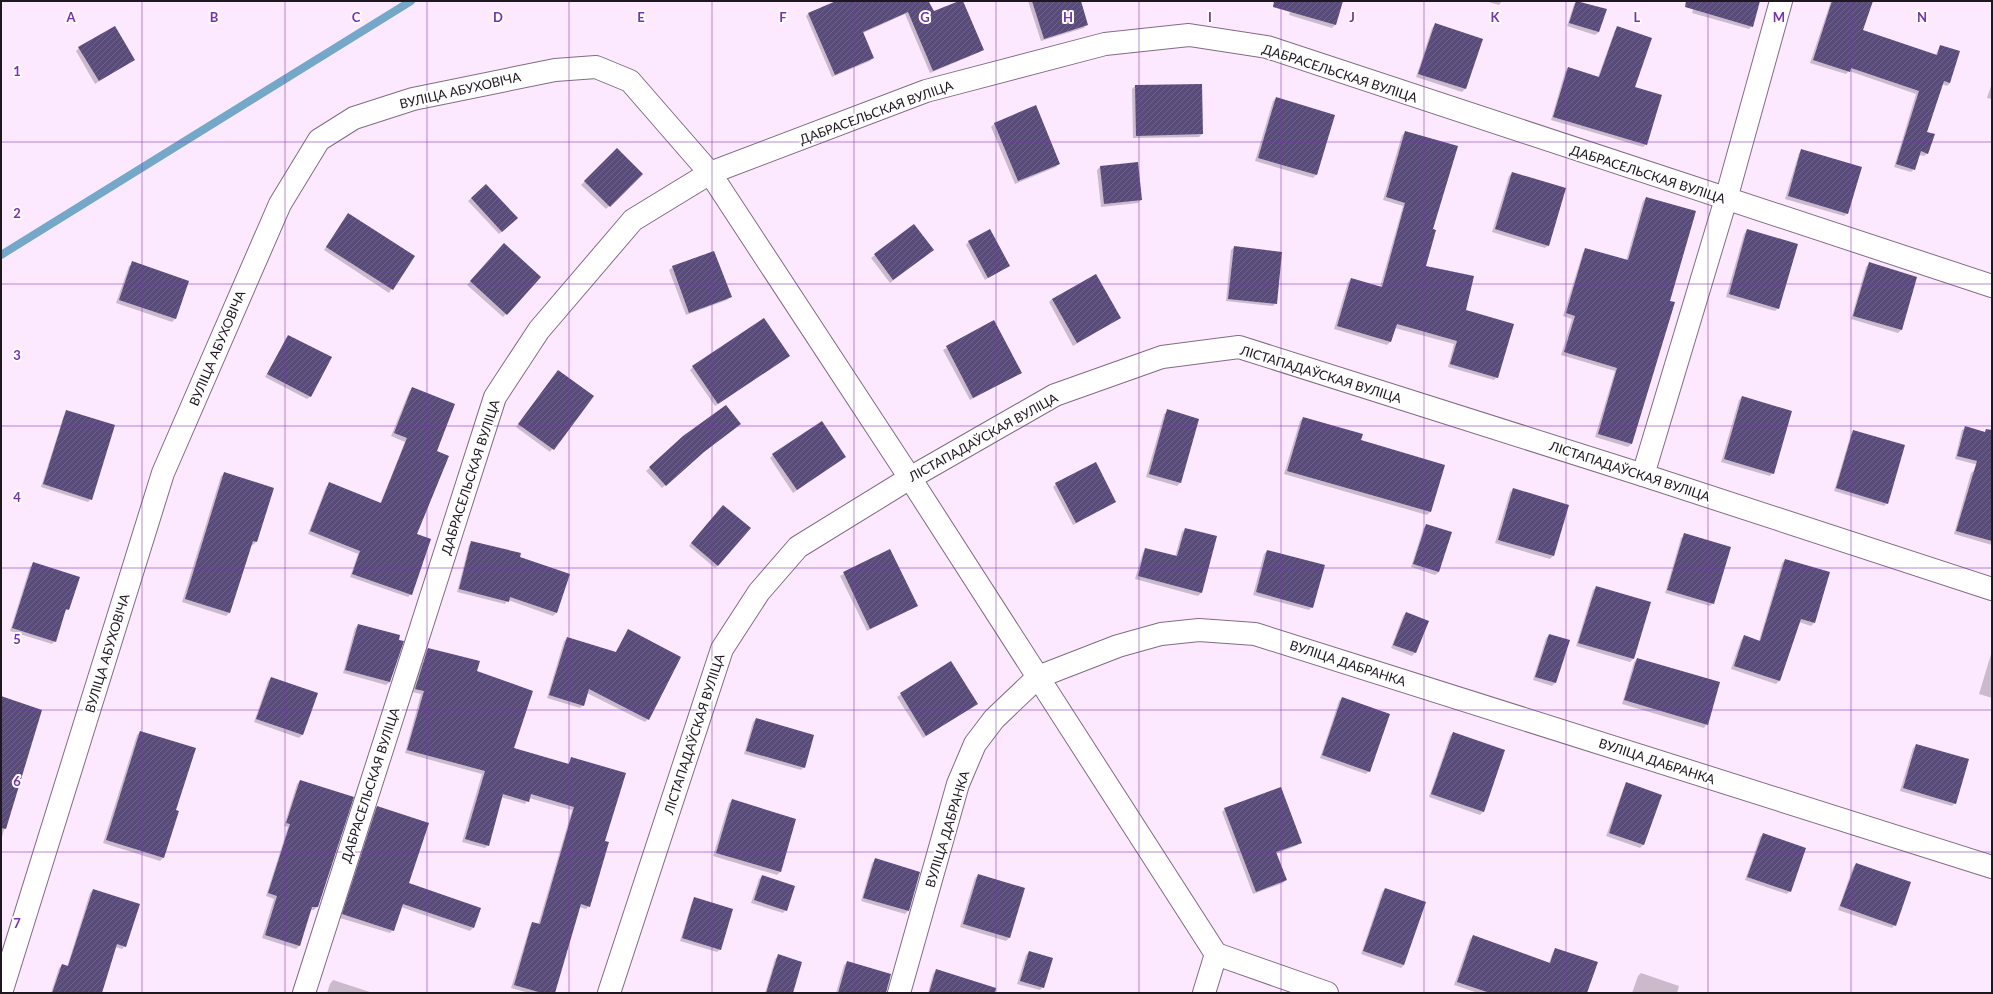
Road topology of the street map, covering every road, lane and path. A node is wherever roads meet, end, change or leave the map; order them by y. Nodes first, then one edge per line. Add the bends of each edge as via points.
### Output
1 (1781, 1) edge
2 (710, 173) junction
3 (1726, 200) junction
4 (1992, 286) edge
5 (1642, 475) junction
6 (910, 478) junction
7 (1992, 589) edge
8 (1038, 676) junction
9 (1992, 867) edge
10 (1216, 954) junction
11 (1, 993) edge
12 (304, 993) edge
13 (609, 993) edge
14 (899, 993) edge
15 (1204, 993) edge
16 (1326, 993) edge

1 - 3 street
2 - 3 street, ДАБРАСЕЛЬСКАЯ ВУЛІЦА via 926,91 1105,44 1188,35 1267,47
2 - 6 street, ВУЛІЦА АБУХОВІЧА
2 - 11 street, ВУЛІЦА АБУХОВІЧА via 630,81 596,67 555,70 413,98 354,118 319,140 280,204 163,473
2 - 12 street, ДАБРАСЕЛЬСКАЯ ВУЛІЦА via 633,220 539,330 494,397
3 - 4 street, ДАБРАСЕЛЬСКАЯ ВУЛІЦА
3 - 5 street
5 - 6 street, ЛІСТАПАДАЎСКАЯ ВУЛІЦА via 1239,347 1162,357 1055,395
5 - 7 street, ЛІСТАПАДАЎСКАЯ ВУЛІЦА
6 - 8 street, ВУЛІЦА АБУХОВІЧА
6 - 13 street, ЛІСТАПАДАЎСКАЯ ВУЛІЦА via 798,547 759,592 722,649
8 - 9 street, ВУЛІЦА ДАБРАНКА via 1118,646 1161,634 1199,630 1255,634
8 - 10 street, ВУЛІЦА АБУХОВІЧА
8 - 14 street, ВУЛІЦА ДАБРАНКА via 994,719 975,744 958,784
10 - 15 street
10 - 16 street

